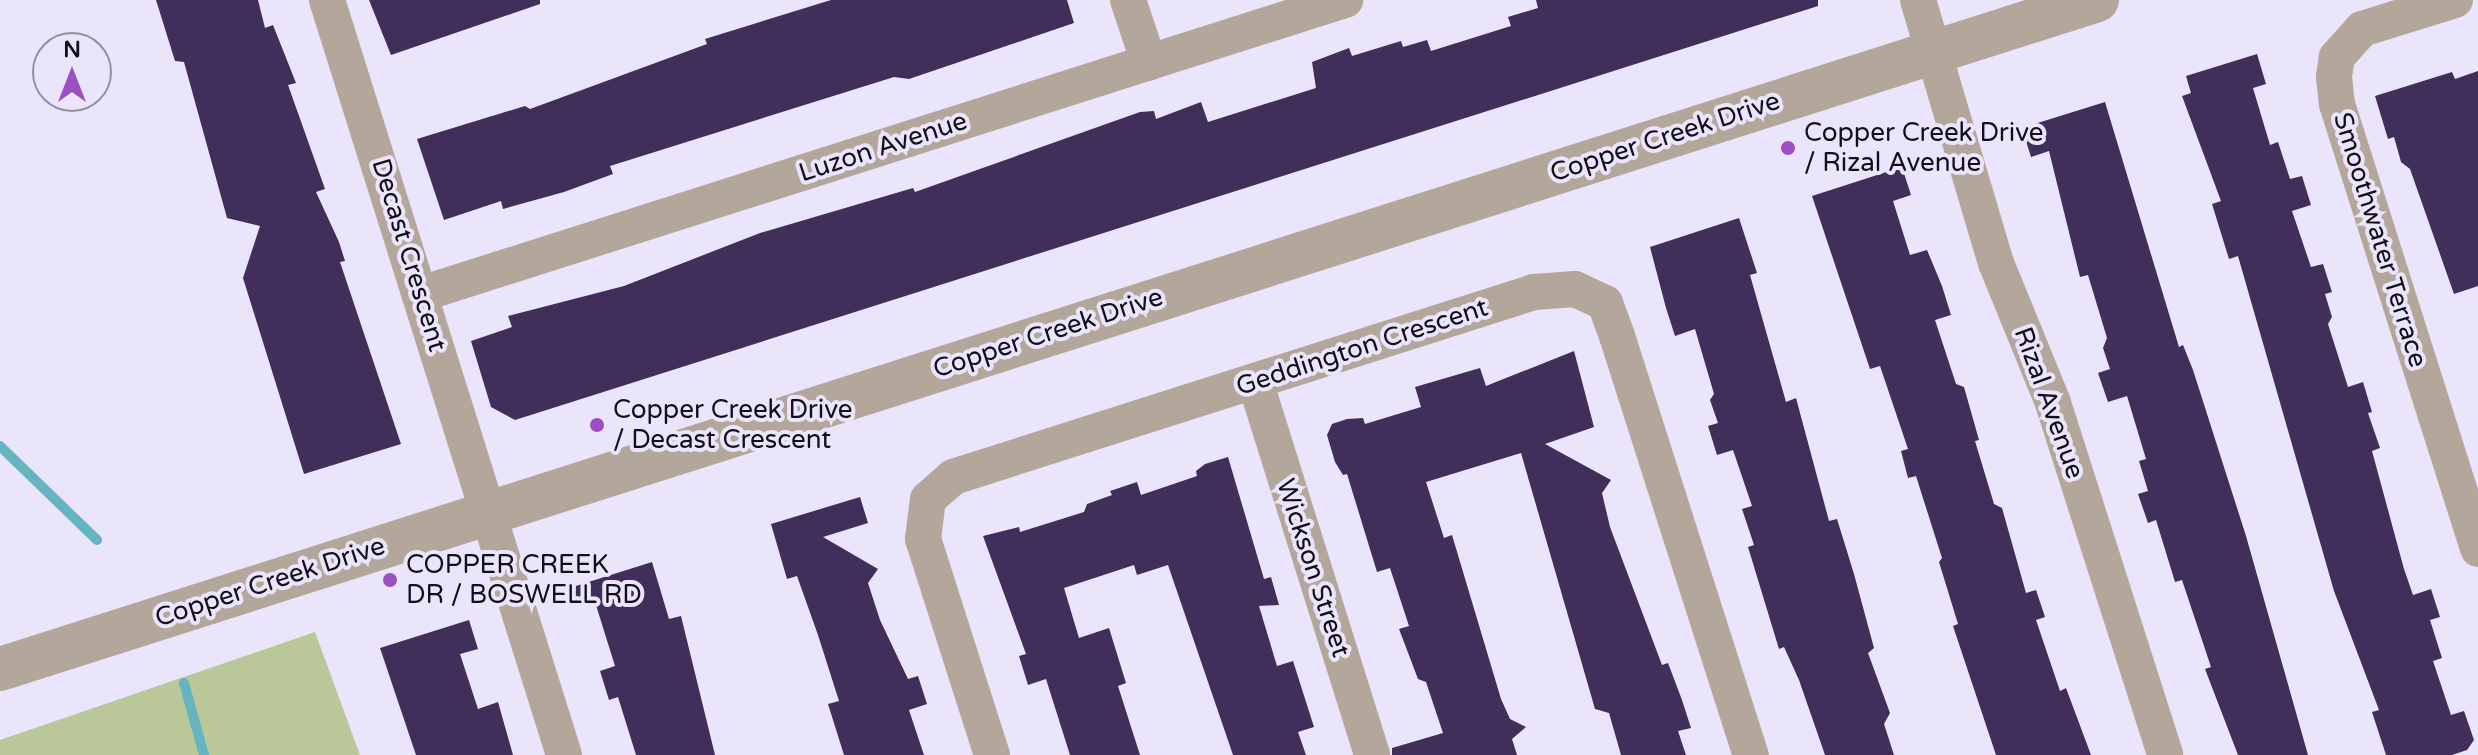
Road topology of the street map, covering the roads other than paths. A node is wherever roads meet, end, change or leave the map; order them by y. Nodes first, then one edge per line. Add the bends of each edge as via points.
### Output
1 (327, 0) edge
2 (1128, 0) edge
3 (1345, 0) edge
4 (1918, 0) edge
5 (2097, 0) edge
6 (2455, 0) edge
7 (1931, 52) junction
8 (1149, 63) junction
9 (421, 294) junction
10 (1255, 381) junction
11 (490, 510) junction
12 (2478, 549) edge
13 (0, 669) edge
14 (564, 755) edge
15 (992, 755) edge
16 (1372, 755) edge
17 (1751, 755) edge
18 (2165, 755) edge

1 - 9 street, Decast Crescent
2 - 8 street
3 - 8 street, Luzon Avenue
4 - 7 street, Rizal Avenue
5 - 7 street, Copper Creek Drive
6 - 12 street, Smoothwater Terrace via 2362,29 2337,57 2334,77 2337,104
7 - 11 street, Copper Creek Drive
7 - 18 street, Rizal Avenue via 1996,263 2053,403
8 - 9 street, Luzon Avenue
9 - 11 street, Decast Crescent
10 - 15 street, Geddington Crescent via 953,477 928,499 923,539
10 - 16 street, Wickson Street
10 - 17 street, Geddington Crescent via 1534,292 1575,289 1605,303
11 - 13 street, Copper Creek Drive
11 - 14 street, Decast Crescent

